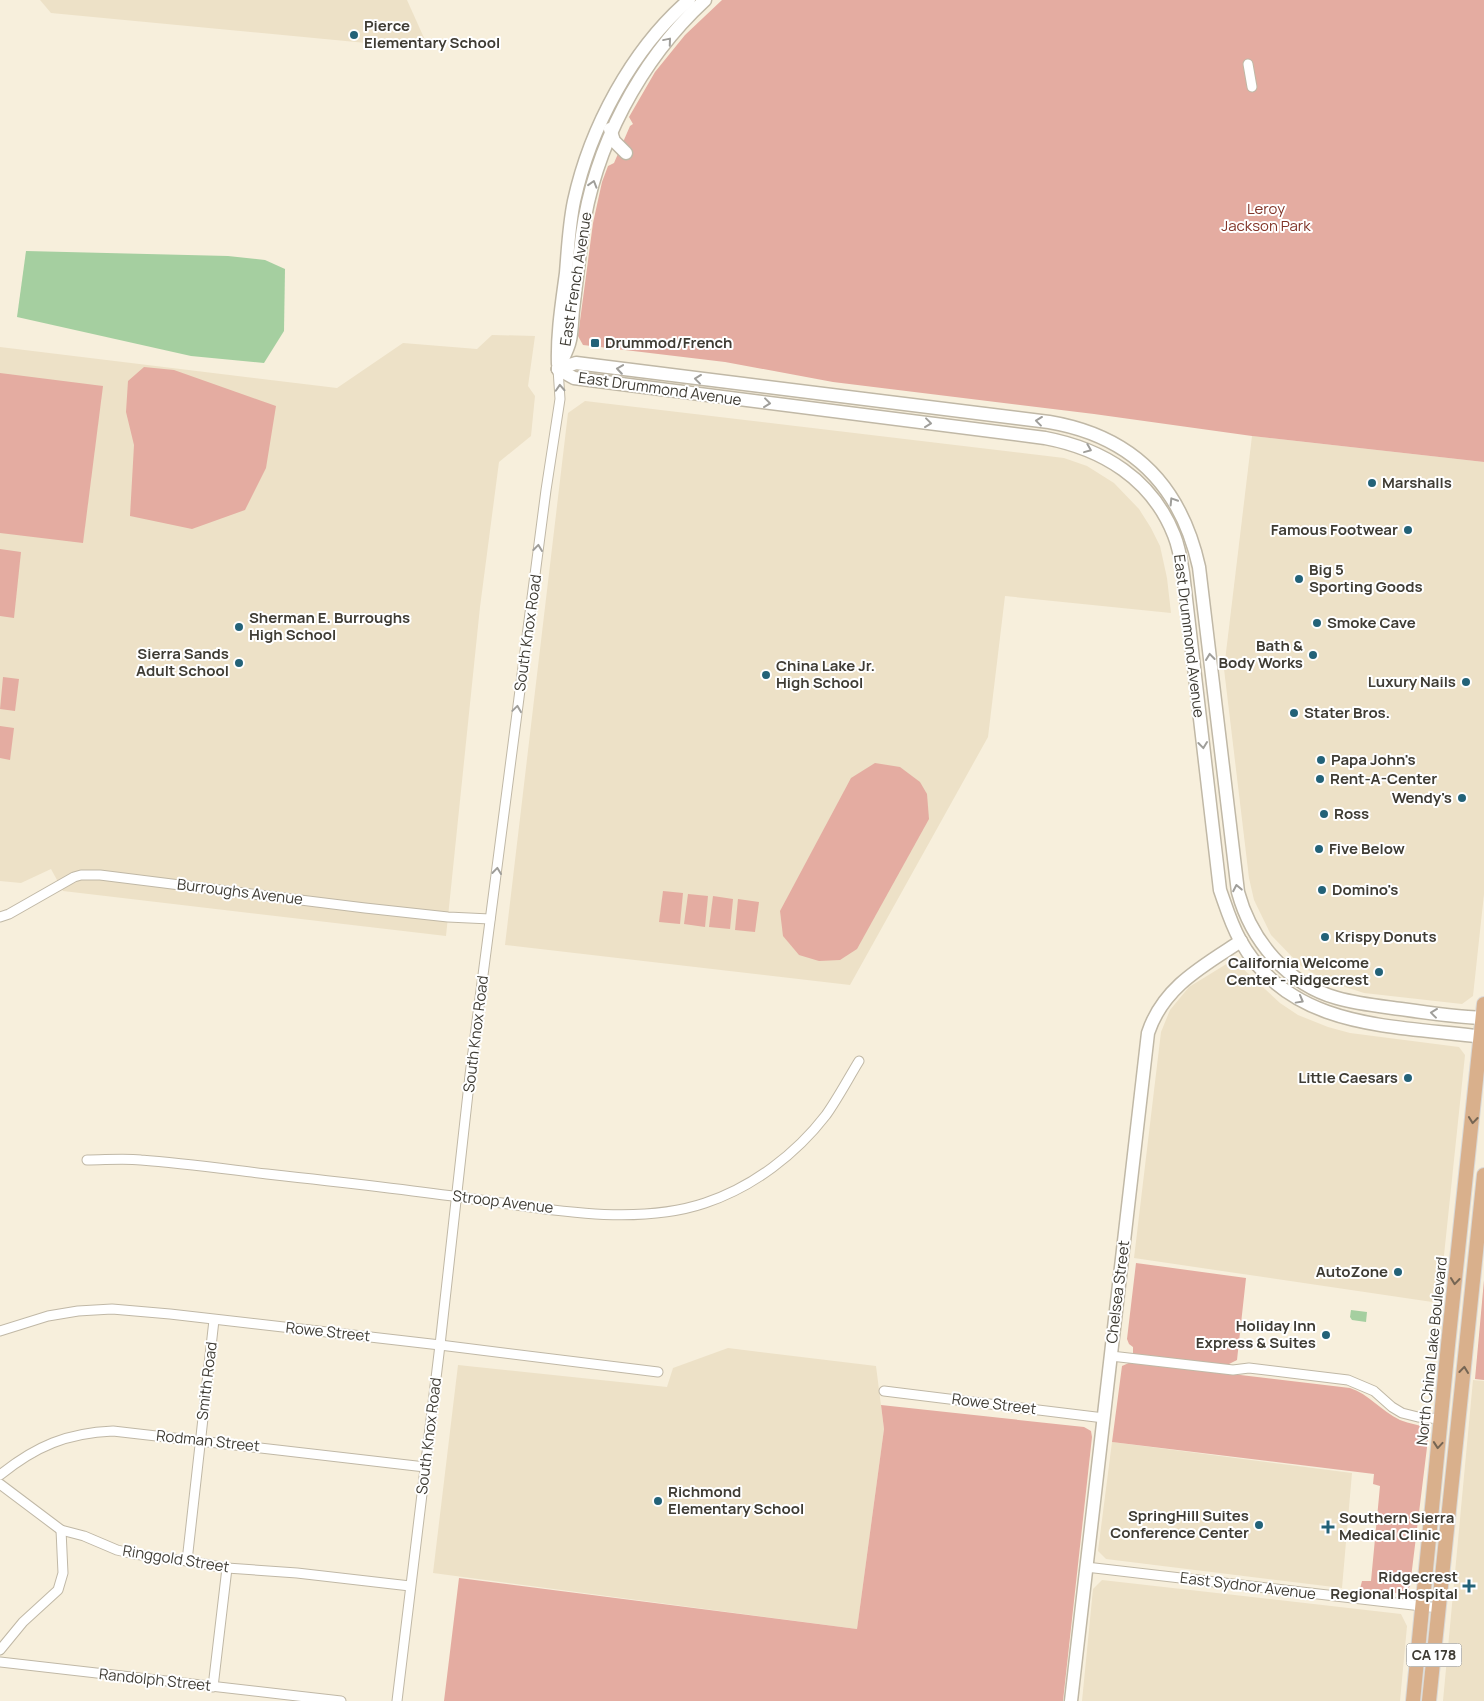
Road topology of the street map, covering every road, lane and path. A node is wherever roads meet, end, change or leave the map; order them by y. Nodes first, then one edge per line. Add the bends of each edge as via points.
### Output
1 (689, 0) edge
2 (705, 0) edge
3 (660, 30) junction
4 (1248, 64) dead end
5 (1252, 87) dead end
6 (612, 134) junction
7 (626, 153) dead end
8 (558, 369) junction
9 (0, 917) edge
10 (490, 919) junction
11 (1255, 933) junction
12 (1241, 942) junction
13 (1484, 1013) edge
14 (1482, 1037) edge
15 (859, 1061) dead end
16 (87, 1160) dead end
17 (1484, 1175) edge
18 (456, 1196) junction
19 (214, 1320) junction
20 (0, 1331) edge
21 (440, 1345) junction
22 (1448, 1345) junction
23 (1111, 1356) junction
24 (658, 1372) dead end
25 (884, 1391) dead end
26 (1104, 1418) junction
27 (1441, 1419) junction
28 (1459, 1419) junction
29 (200, 1442) junction
30 (425, 1467) junction
31 (0, 1475) edge
32 (0, 1484) edge
33 (60, 1530) junction
34 (187, 1561) junction
35 (1086, 1567) junction
36 (227, 1568) junction
37 (410, 1586) junction
38 (1423, 1607) junction
39 (1439, 1608) junction
40 (0, 1650) edge
41 (0, 1662) edge
42 (213, 1687) junction
43 (341, 1701) edge
44 (397, 1701) edge
45 (1071, 1701) edge
46 (1413, 1701) edge
47 (1429, 1701) edge

1 - 3 street, East French Avenue
6 -> 2 street, East French Avenue via 631,94 650,65
3 - 6 street via 610,120
3 - 8 street, East French Avenue via 614,95 581,174 568,236 557,340
4 - 5 street
6 - 7 street via 614,141
8 -> 6 street, East French Avenue via 570,341 588,202
10 -> 8 street, South Knox Road via 560,398
11 -> 8 street, East Drummond Avenue via 1238,892 1195,549 1185,520 1173,499 1128,452 1087,431 1049,422 576,363
8 -> 12 street, East Drummond Avenue via 574,378 1062,441 1100,454 1133,477 1159,507 1172,530 1179,552 1220,890
9 - 10 street, Burroughs Avenue via 81,875 100,875 365,908
10 - 18 street, South Knox Road
11 - 12 street, Chelsea Street
13 -> 11 street, East Drummond Avenue via 1467,1017 1375,1006 1331,996 1293,976 1279,964
12 -> 14 street, East Drummond Avenue via 1276,983 1296,998 1327,1013 1359,1022
12 - 23 street, Chelsea Street via 1174,988 1153,1018 1148,1032
13 - 14 main road, North China Lake Boulevard / CA 178
14 -> 22 main road, North China Lake Boulevard / CA 178
15 - 18 street, Stroop Avenue via 827,1113 796,1148 740,1187 708,1202 683,1210 615,1214
16 - 18 street, Stroop Avenue via 140,1160
28 -> 17 main road, CA 178
18 - 21 street, South Knox Road
19 - 20 street, Rowe Street via 112,1310 78,1311 48,1316
19 - 21 street, Rowe Street
19 - 29 street, Smith Road
21 - 24 street, Rowe Street
21 - 30 street, South Knox Road
22 - 27 main road, North China Lake Boulevard / CA 178
22 - 28 main road via 1454,1356 1451,1410
23 - 26 street, Chelsea Street
23 - 27 street via 1348,1380 1374,1390 1402,1413
25 - 26 street, Rowe Street
26 - 35 street, Chelsea Street
27 -> 38 main road, North China Lake Boulevard / CA 178
28 - 39 main road, CA 178
29 - 30 street, Rodman Street
29 - 31 street, Rodman Street via 113,1432 79,1435 31,1452
29 - 34 street, Smith Road
30 - 37 street, South Knox Road
32 - 33 street
33 - 34 street, Ringgold Street via 117,1550
33 - 40 street via 63,1573 58,1590 23,1622
34 - 36 street, Ringgold Street
35 - 38 street, East Sydnor Avenue
35 - 45 street, Chelsea Street
36 - 37 street, Ringgold Street
36 - 42 street
37 - 44 street, South Knox Road
38 - 39 street, East Sydnor Avenue
38 - 46 main road, North China Lake Boulevard / CA 178
39 - 47 main road, CA 178
41 - 42 street, Randolph Street
42 - 43 street, Randolph Street

